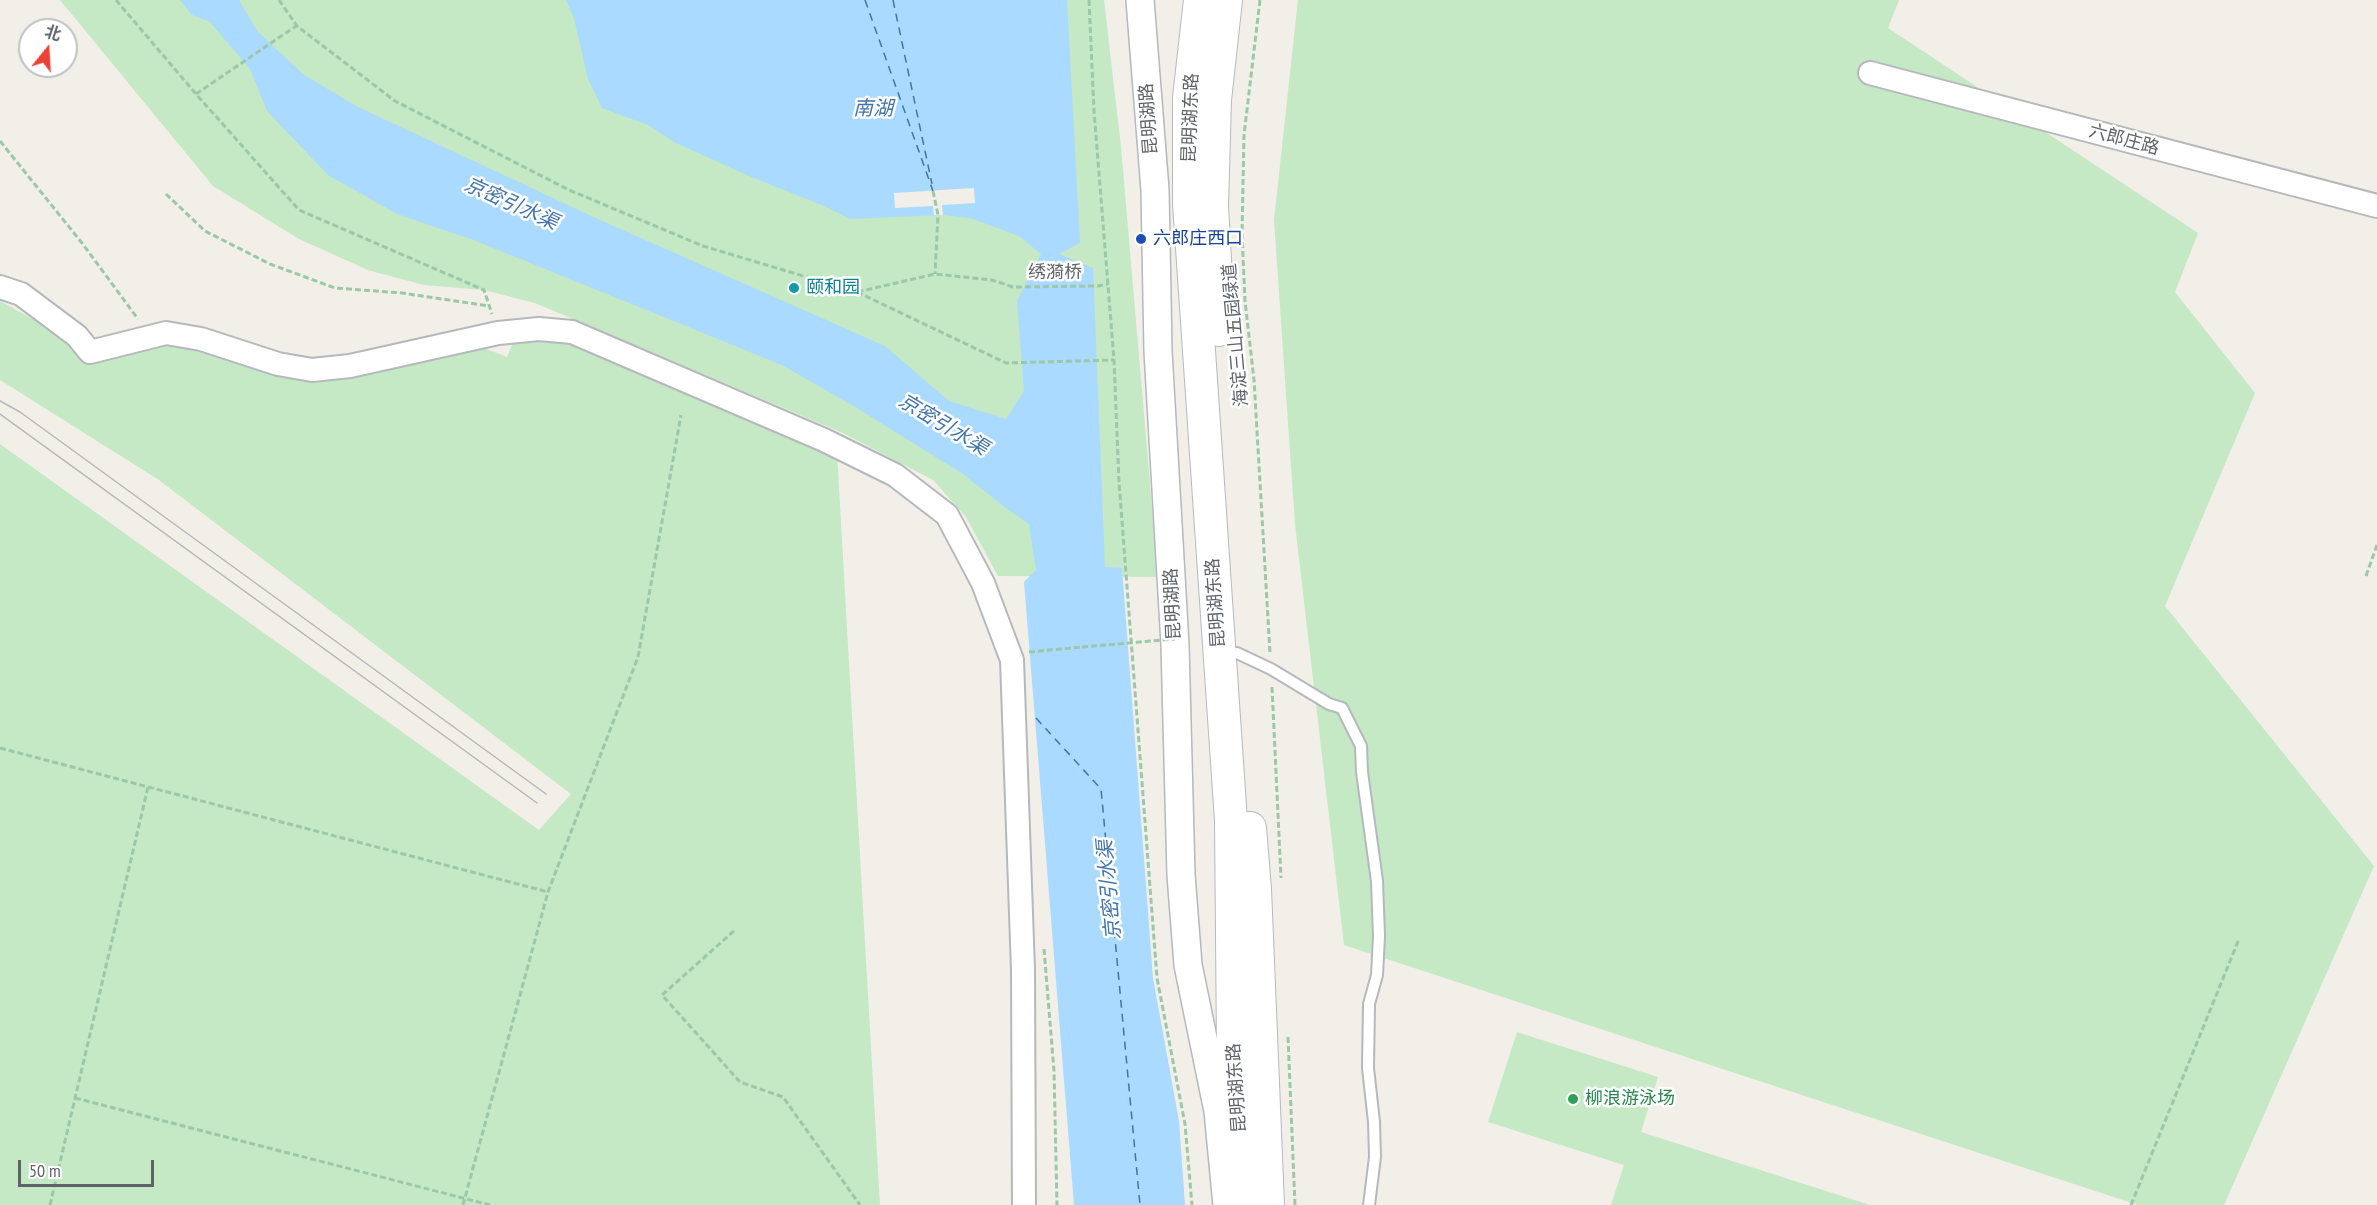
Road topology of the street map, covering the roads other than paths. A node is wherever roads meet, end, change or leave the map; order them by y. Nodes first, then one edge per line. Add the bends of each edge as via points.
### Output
1 (1140, 0) edge
2 (1200, 0) edge
3 (1226, 0) edge
4 (1870, 73) dead end
5 (2377, 206) edge
6 (0, 287) edge
7 (1237, 654) junction
8 (1024, 1205) edge
9 (1227, 1205) edge
10 (1241, 1205) edge
11 (1268, 1205) edge
12 (1370, 1205) edge

1 - 9 street, 昆明湖路 via 1155,190 1158,351 1175,639 1181,874 1188,965 1218,1111
2 - 10 main road, 昆明湖东路 via 1190,98 1189,204 1231,821 1233,1050 1245,1186
3 - 7 main road, 昆明湖东路 via 1215,100 1212,206
4 - 5 street, 六郎庄路
6 - 8 street via 21,294 77,336 90,352 166,333 312,370 350,366 498,333 539,329 572,332 895,474 947,515 983,583 1012,660 1023,970
7 - 11 main road, 昆明湖东路 via 1255,889
7 - 12 lane via 1342,708 1361,746 1377,882 1379,936 1377,975 1369,1004 1368,1068 1375,1157

